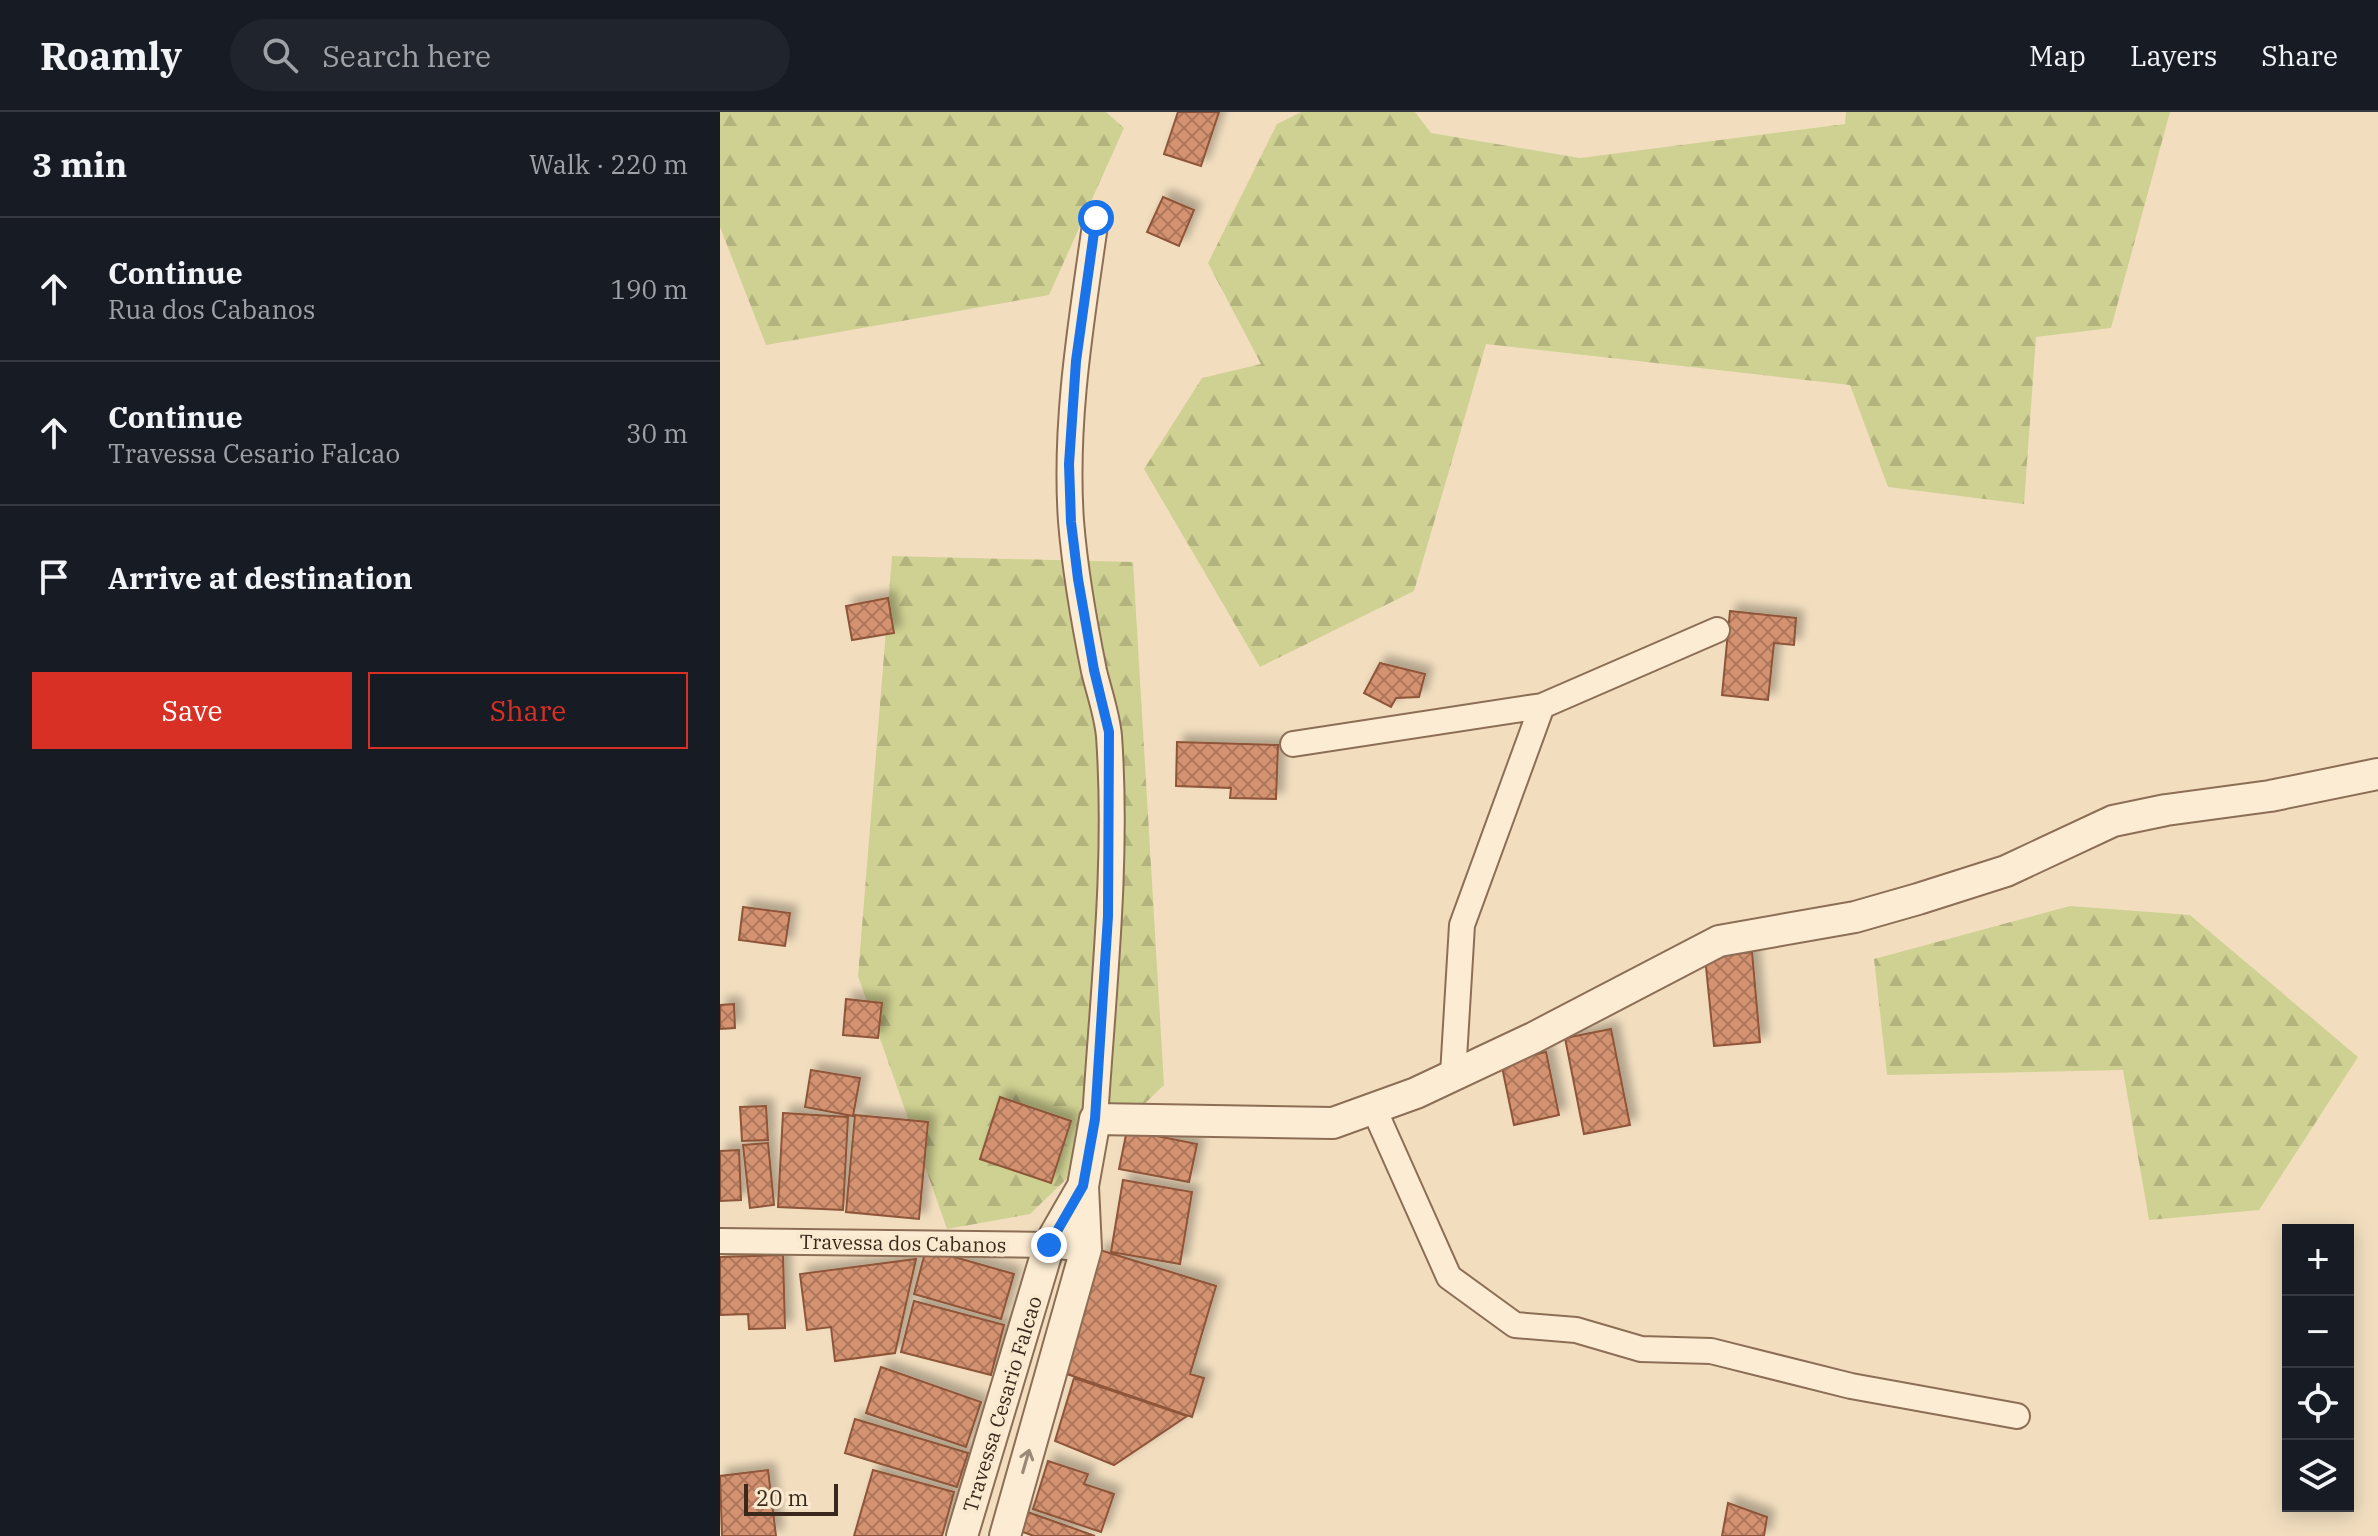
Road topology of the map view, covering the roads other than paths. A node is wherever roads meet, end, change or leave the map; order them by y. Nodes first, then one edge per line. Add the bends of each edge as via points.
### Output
1 (1096, 218) dead end
2 (1717, 630) dead end
3 (1542, 706) junction
4 (1293, 744) dead end
5 (2378, 774) edge
6 (1453, 1075) junction
7 (1374, 1109) junction
8 (1095, 1119) junction
9 (1083, 1186) junction
10 (720, 1241) edge
11 (1049, 1245) junction
12 (1086, 1249) junction
13 (2017, 1416) dead end
14 (962, 1536) edge
15 (1005, 1536) edge

1 - 8 street via 1076,361 1069,464 1078,579 1109,746 1108,916
2 - 3 street
3 - 4 street
3 - 6 street via 1462,925
5 - 6 street via 2113,821 2006,871 1918,899 1855,917 1719,941
6 - 7 street
7 - 8 street via 1333,1123
7 - 13 street via 1449,1277 1515,1325 1576,1330 1641,1349 1711,1351 1851,1386
8 - 9 street, Travessa Cesario Falcao
9 - 11 street, Travessa Cesario Falcao
9 - 12 street, Travessa Cesario Falcao
10 - 11 street, Travessa dos Cabanos
11 - 12 street, Travessa dos Cabanos
11 - 14 street, Travessa Cesario Falcao
15 -> 12 street, Travessa Cesario Falcao

